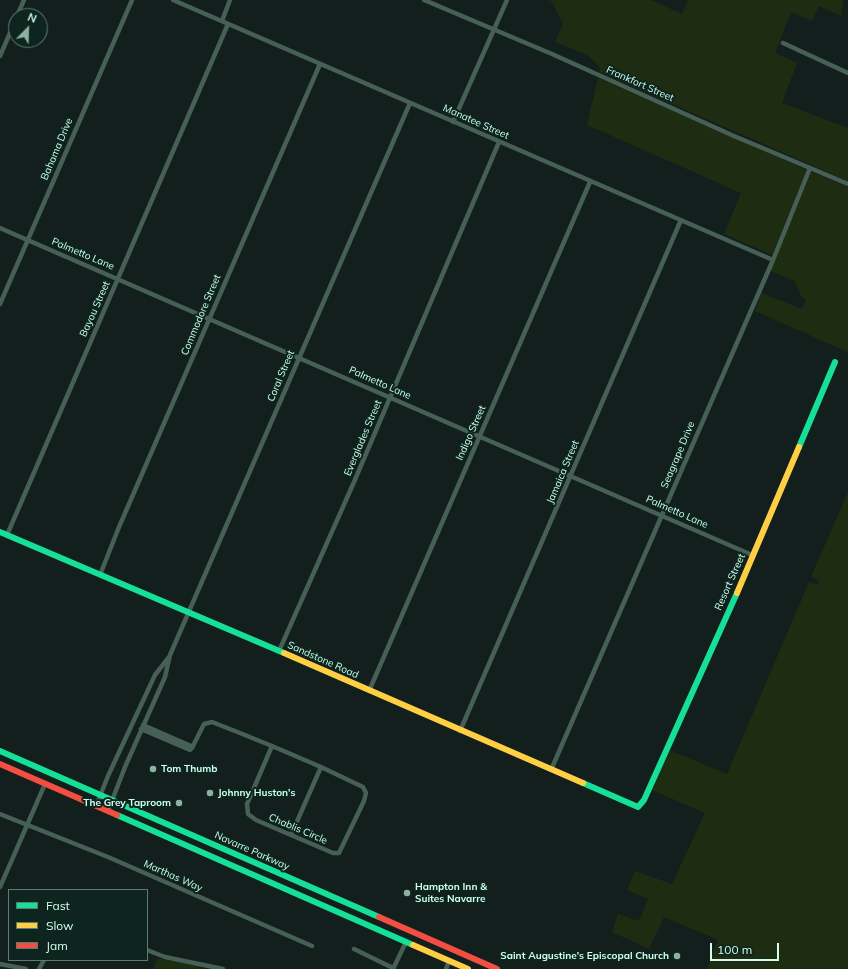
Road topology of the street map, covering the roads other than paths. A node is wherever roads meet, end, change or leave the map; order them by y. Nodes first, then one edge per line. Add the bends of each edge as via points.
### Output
1 (132, 0) edge
2 (173, 0) edge
3 (230, 0) edge
4 (424, 0) edge
5 (507, 0) edge
6 (222, 21) junction
7 (228, 24) junction
8 (495, 30) junction
9 (8, 38) edge
10 (784, 43) dead end
11 (0, 56) edge
12 (320, 64) junction
13 (848, 73) edge
14 (410, 103) junction
15 (453, 122) junction
16 (499, 142) junction
17 (810, 168) junction
18 (590, 182) junction
19 (848, 184) edge
20 (681, 220) junction
21 (0, 228) edge
22 (28, 240) junction
23 (773, 260) junction
24 (118, 279) junction
25 (0, 304) edge
26 (210, 319) junction
27 (299, 357) junction
28 (835, 362) dead end
29 (390, 397) junction
30 (479, 437) junction
31 (571, 476) junction
32 (662, 516) junction
33 (0, 532) edge
34 (7, 535) junction
35 (752, 555) junction
36 (100, 575) junction
37 (189, 613) junction
38 (279, 651) junction
39 (170, 655) junction
40 (369, 691) junction
41 (142, 727) junction
42 (460, 731) junction
43 (272, 746) junction
44 (0, 751) edge
45 (0, 764) edge
46 (321, 767) junction
47 (551, 770) junction
48 (45, 784) junction
49 (100, 796) junction
50 (112, 801) junction
51 (96, 806) junction
52 (638, 807) joint
53 (108, 811) junction
54 (0, 814) edge
55 (26, 826) junction
56 (291, 835) junction
57 (225, 850) junction
58 (220, 860) junction
59 (0, 888) edge
60 (406, 942) junction
61 (312, 946) dead end
62 (354, 949) dead end
63 (148, 950) edge
64 (448, 961) junction
65 (0, 964) edge
66 (393, 968) edge
67 (26, 969) edge
68 (223, 969) edge
69 (446, 969) edge
70 (468, 969) edge
71 (496, 969) edge

1 - 22 street, Bahama Drive
2 - 6 street, Manatee Street
3 - 6 street
4 - 8 street, Frankfort Street
5 - 8 street
6 - 7 street, Manatee Street
7 - 12 street, Manatee Street
7 - 24 street, Bayou Street
8 - 15 street
8 - 17 street, Frankfort Street
9 - 11 street
10 - 13 street
12 - 14 street, Manatee Street
12 - 26 street, Commodore Street
14 - 15 street, Manatee Street
14 - 27 street, Coral Street
15 - 16 street, Manatee Street
16 - 18 street, Manatee Street
16 - 29 street, Everglades Street
17 - 19 street, Frankfort Street
17 - 23 street, Seagrape Drive
18 - 20 street, Manatee Street
18 - 30 street, Indigo Street
20 - 23 street, Manatee Street
20 - 31 street, Jamaica Street
21 - 22 street, Palmetto Lane
22 - 24 street, Palmetto Lane
22 - 25 street, Bahama Drive
23 - 32 street, Seagrape Drive
24 - 26 street, Palmetto Lane
24 - 34 street, Bayou Street
26 - 27 street, Palmetto Lane
26 - 36 street, Commodore Street
27 - 29 street, Palmetto Lane
27 - 37 street, Coral Street
28 - 35 main road, Resort Street
29 - 30 street, Palmetto Lane
29 - 38 street, Everglades Street
30 - 31 street, Palmetto Lane
30 - 40 street, Indigo Street
31 - 32 street, Palmetto Lane
31 - 42 street, Jamaica Street
32 - 35 street, Palmetto Lane
32 - 47 street, Seagrape Drive
33 - 34 main road, Sandstone Road
34 - 36 main road, Sandstone Road
35 - 52 main road, Resort Street via 644,800
36 - 37 main road, Sandstone Road
37 - 38 main road, Sandstone Road
37 - 39 street, Coral Street
38 - 40 main road, Sandstone Road
39 - 41 street, Coral Street via 165,677
39 - 49 street, Coral Street via 156,675
40 - 42 main road, Sandstone Road
41 - 43 street, Chablis Circle via 192,748 204,724 210,722
41 - 50 street, Coral Street
42 - 47 main road, Sandstone Road
43 - 46 street, Chablis Circle
43 - 56 street, Chablis Circle via 247,804 246,812 256,820
44 - 49 main road, Navarre Parkway
45 - 48 main road
46 - 56 street
46 - 56 street, Chablis Circle via 363,787 366,793 364,801 339,853 333,853
47 - 52 main road, Sandstone Road
48 - 51 main road
48 - 55 street
49 - 50 main road, Navarre Parkway
49 - 51 street, Coral Street
50 - 53 street, Coral Street
50 - 57 main road, Navarre Parkway
51 - 53 main road
53 - 58 main road
54 - 55 street, Marthas Way
55 - 59 street
55 - 61 street, Marthas Way via 108,857
57 - 58 street
57 - 71 main road, Navarre Parkway
58 - 60 main road
60 - 64 main road
60 - 66 street
62 - 66 street
63 - 68 street via 165,957
64 - 69 street
64 - 70 main road
65 - 67 street

